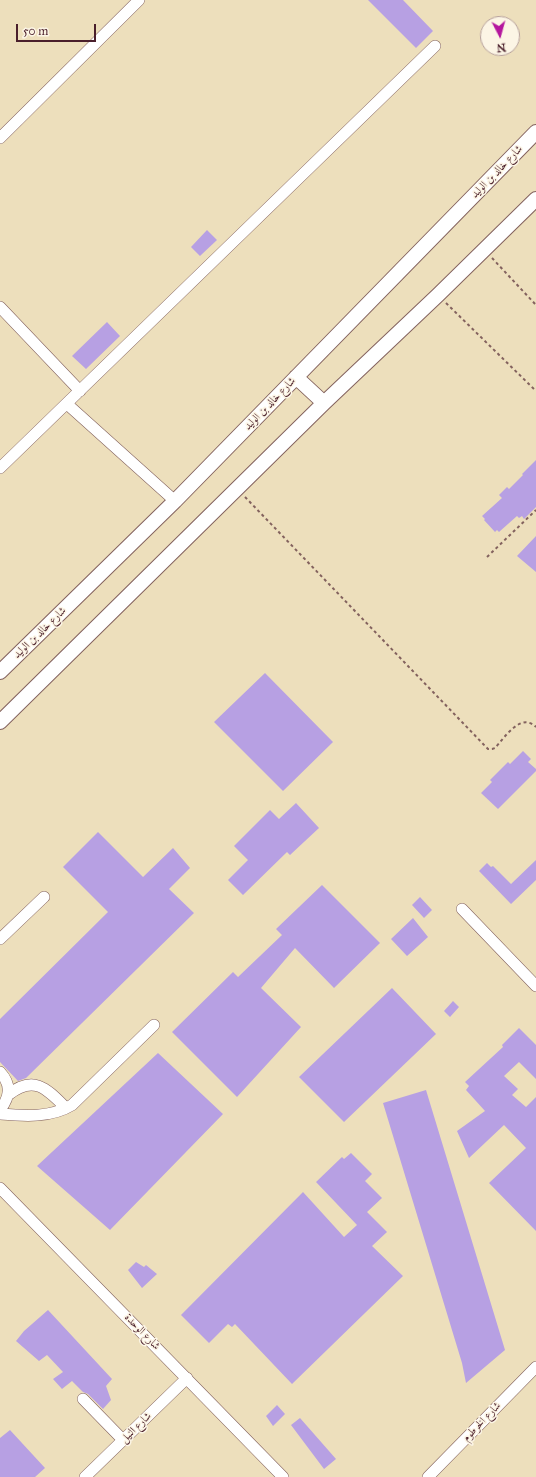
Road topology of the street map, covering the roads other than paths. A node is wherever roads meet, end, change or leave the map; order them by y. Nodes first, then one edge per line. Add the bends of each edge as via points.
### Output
1 (139, 0) edge
2 (435, 46) dead end
3 (536, 132) edge
4 (0, 138) edge
5 (536, 199) edge
6 (0, 307) edge
7 (296, 377) junction
8 (80, 391) junction
9 (324, 403) junction
10 (67, 404) junction
11 (0, 468) edge
12 (175, 501) junction
13 (0, 672) edge
14 (0, 722) edge
15 (44, 897) dead end
16 (462, 909) dead end
17 (0, 939) edge
18 (536, 986) edge
19 (154, 1025) dead end
20 (0, 1072) edge
21 (8, 1095) junction
22 (66, 1108) junction
23 (0, 1110) edge
24 (0, 1114) edge
25 (0, 1188) edge
26 (536, 1367) edge
27 (187, 1378) junction
28 (83, 1400) dead end
29 (123, 1440) junction
30 (90, 1475) edge
31 (283, 1477) edge
32 (428, 1477) edge

1 - 4 lane
2 - 8 lane
3 - 7 main road, شارع خالد بن الوليد
5 - 9 main road
6 - 8 lane
7 - 9 main road
7 - 12 main road, شارع خالد بن الوليد
8 - 10 lane
9 - 14 main road
10 - 11 lane
10 - 12 lane
12 - 13 main road, شارع خالد بن الوليد
15 - 17 lane
16 - 18 lane
19 - 22 lane
20 - 21 lane via 8,1085
21 - 22 lane via 28,1084 41,1085
21 - 23 lane
22 - 24 lane via 44,1114
25 - 27 lane, شارع الوحدة
26 - 32 lane, شارع الخرطوم
27 - 29 lane, شارع النيل
27 - 31 lane, شارع الوحدة
28 - 29 lane
29 - 30 lane, شارع النيل

